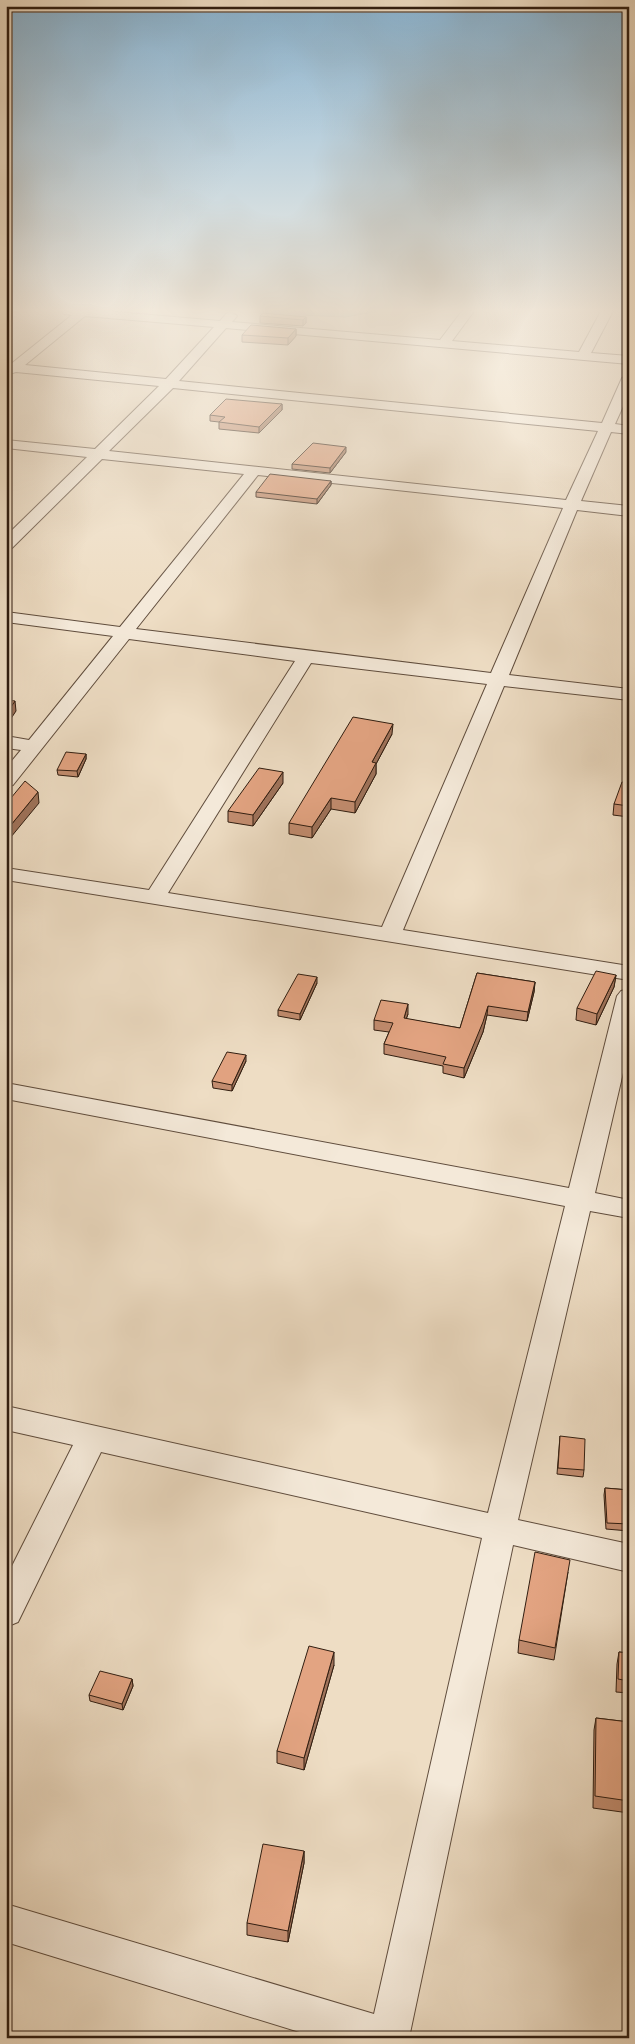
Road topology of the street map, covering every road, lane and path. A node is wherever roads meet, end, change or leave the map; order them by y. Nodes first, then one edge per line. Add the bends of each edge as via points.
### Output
1 (146, 406) edge
2 (398, 406) edge
3 (617, 406) edge
4 (608, 428) junction
5 (629, 430) edge
6 (6, 444) edge
7 (97, 454) junction
8 (254, 471) junction
9 (572, 504) junction
10 (629, 511) edge
11 (6, 544) edge
12 (6, 616) edge
13 (123, 633) junction
14 (306, 657) junction
15 (497, 681) junction
16 (629, 695) edge
17 (6, 742) edge
18 (34, 746) junction
19 (6, 781) edge
20 (6, 874) edge
21 (155, 897) junction
22 (390, 935) junction
23 (629, 973) edge
24 (629, 996) edge
25 (6, 1091) edge
26 (581, 1200) junction
27 (629, 1209) edge
28 (6, 1418) edge
29 (93, 1437) junction
30 (500, 1529) junction
31 (629, 1558) edge
32 (6, 1612) edge
33 (6, 1923) edge
34 (388, 2038) edge

1 - 7 street
2 - 4 street
3 - 4 street
4 - 5 street
4 - 9 street
6 - 7 street
7 - 8 street
7 - 11 street
8 - 9 street
8 - 13 street
9 - 10 street
9 - 15 street
12 - 13 street
13 - 14 street
13 - 18 street
14 - 15 street
14 - 21 street
15 - 16 street
15 - 22 street
17 - 18 street
18 - 19 street
20 - 21 street
21 - 22 street
22 - 23 street
24 - 26 street
25 - 26 street
26 - 27 street
26 - 30 street
28 - 29 street
29 - 30 street
29 - 32 street
30 - 31 street
30 - 34 street
33 - 34 street

